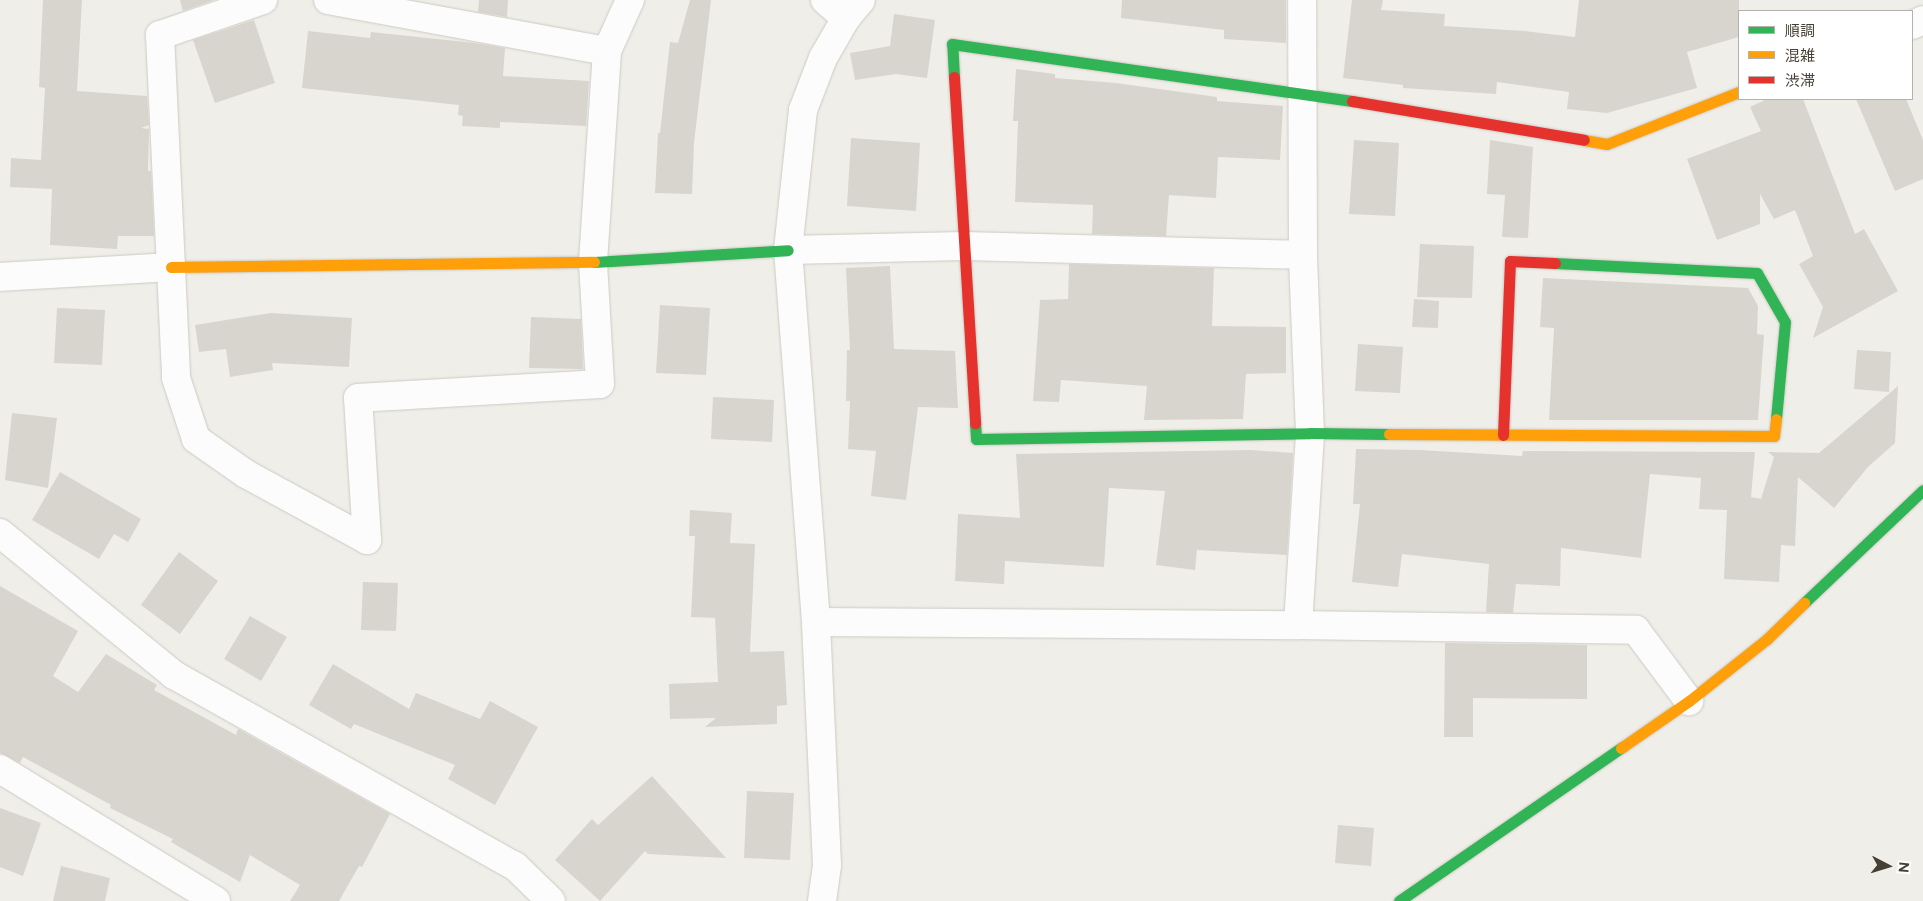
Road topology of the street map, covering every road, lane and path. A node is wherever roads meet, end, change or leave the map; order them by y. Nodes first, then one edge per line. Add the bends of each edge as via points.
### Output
1 (263, 0) edge
2 (328, 0) edge
3 (630, 0) edge
4 (825, 0) edge
5 (1302, 0) edge
6 (853, 9) edge
7 (607, 51) junction
8 (1738, 92) edge
9 (1303, 93) junction
10 (964, 246) junction
11 (788, 250) junction
12 (1303, 256) junction
13 (593, 262) junction
14 (171, 268) junction
15 (0, 277) edge
16 (1310, 433) junction
17 (1503, 436) junction
18 (1923, 490) edge
19 (0, 534) edge
20 (816, 622) junction
21 (1298, 625) junction
22 (1689, 701) junction
23 (0, 769) edge
24 (216, 901) edge
25 (551, 901) edge
26 (822, 901) edge
27 (1398, 901) edge

1 - 14 street via 160,34
2 - 7 street
3 - 7 street
4 - 6 street
5 - 9 street
6 - 11 street via 823,58 803,110
7 - 13 street
8 - 9 street via 1607,144
9 - 10 street via 952,44
9 - 12 street
10 - 11 street
10 - 12 street
10 - 16 street via 976,439
11 - 13 street
11 - 20 street
12 - 16 street
13 - 14 street
13 - 14 street via 600,384 358,398 367,540 246,474 196,439 176,378
14 - 15 street
16 - 17 street
16 - 21 street
17 - 17 street via 1774,436 1785,322 1757,273 1510,261
18 - 22 street via 1767,639
19 - 25 street via 174,675 515,866
20 - 21 street
20 - 26 street via 827,865
21 - 22 street via 1636,630
22 - 27 street
23 - 24 street

